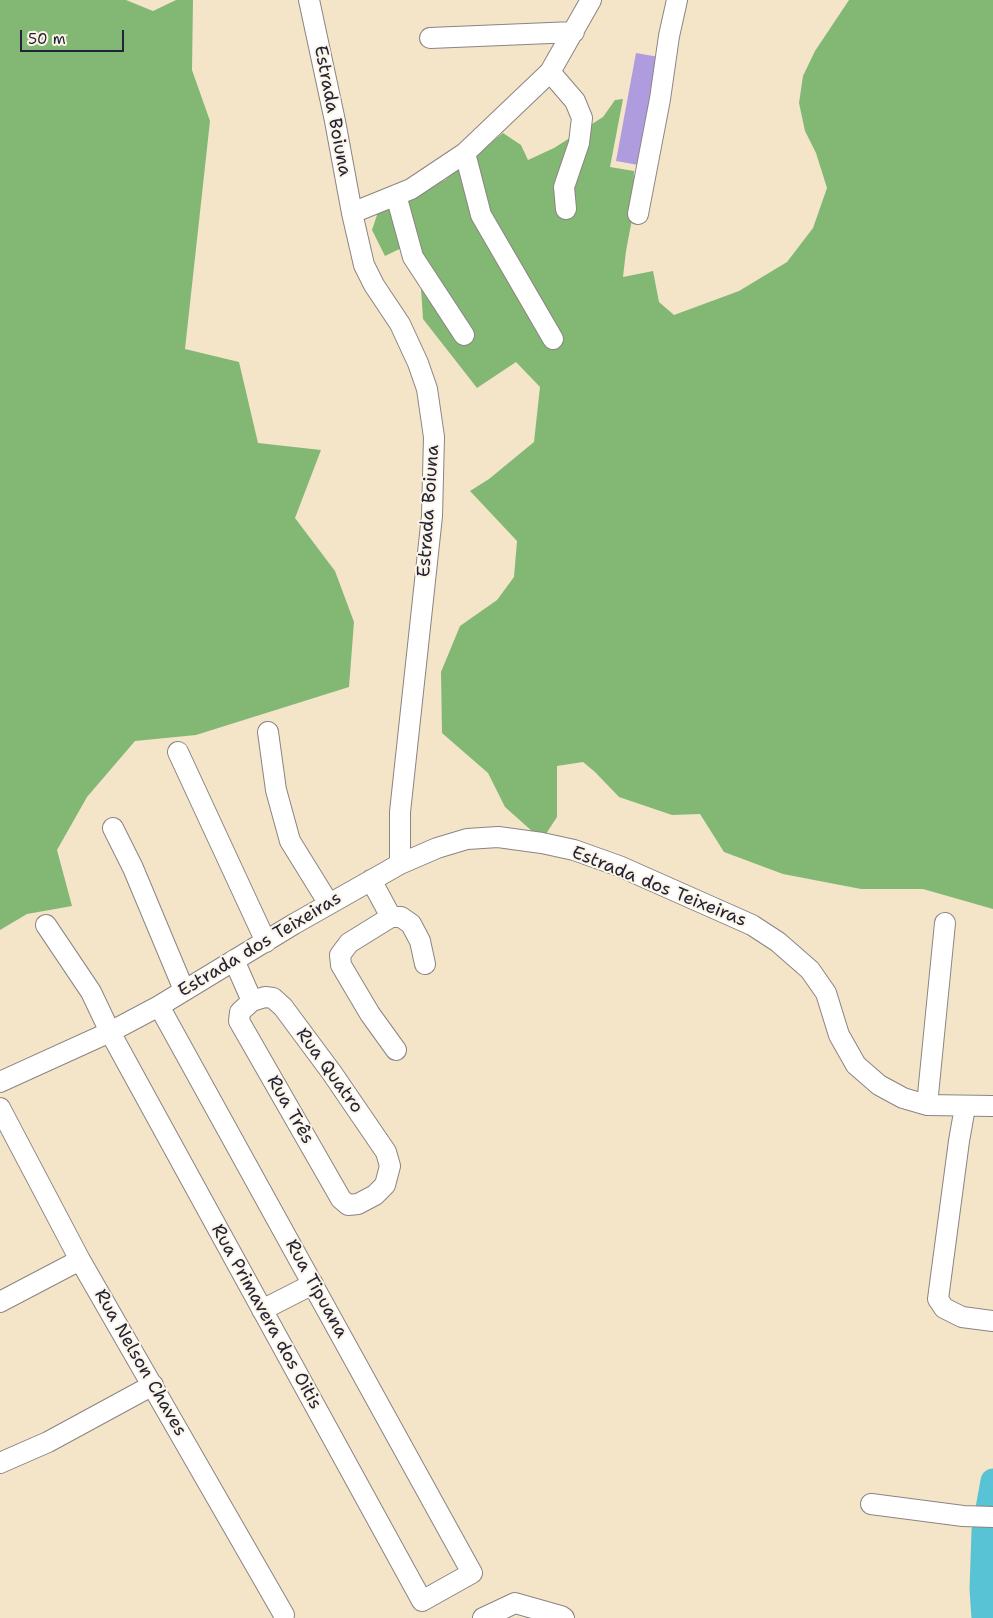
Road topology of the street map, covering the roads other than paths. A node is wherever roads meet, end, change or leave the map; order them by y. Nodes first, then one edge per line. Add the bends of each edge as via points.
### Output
1 (309, 0) edge
2 (591, 0) edge
3 (677, 0) edge
4 (574, 32) junction
5 (430, 38) dead end
6 (550, 72) junction
7 (465, 153) junction
8 (396, 195) junction
9 (566, 209) dead end
10 (352, 213) junction
11 (638, 214) dead end
12 (464, 335) dead end
13 (553, 339) dead end
14 (268, 732) dead end
15 (178, 752) dead end
16 (113, 828) dead end
17 (400, 864) junction
18 (371, 880) junction
19 (329, 904) junction
20 (392, 917) junction
21 (945, 923) dead end
22 (46, 925) dead end
23 (266, 942) junction
24 (234, 960) junction
25 (425, 964) dead end
26 (184, 990) junction
27 (259, 999) junction
28 (159, 1006) junction
29 (110, 1032) junction
30 (396, 1050) dead end
31 (0, 1082) edge
32 (927, 1105) junction
33 (993, 1106) edge
34 (965, 1107) junction
35 (0, 1108) edge
36 (341, 1199) joint
37 (80, 1260) junction
38 (313, 1284) junction
39 (0, 1302) edge
40 (262, 1310) junction
41 (993, 1321) edge
42 (153, 1385) junction
43 (0, 1463) edge
44 (871, 1504) dead end
45 (992, 1517) edge
46 (422, 1601) joint
47 (284, 1615) dead end
48 (482, 1618) edge
49 (564, 1618) edge

1 - 10 street, Estrada Boiuna
2 - 4 street
3 - 11 street
4 - 5 street
4 - 6 street
6 - 7 street
6 - 9 street via 575,101 582,118 579,142 564,187
7 - 8 street
7 - 13 street via 481,215
8 - 10 street
8 - 12 street via 412,257
10 - 17 street, Estrada Boiuna via 364,265 400,324 418,363 427,389 434,437 432,519 400,812
14 - 19 street via 276,790 290,841
15 - 23 street
16 - 26 street
17 - 18 street, Estrada dos Teixeiras
17 - 32 street, Estrada dos Teixeiras via 467,839 498,837 542,843 574,850 618,866 735,917 778,942 810,970 826,993 839,1035 856,1065 879,1085 903,1098
18 - 19 street, Estrada dos Teixeiras
18 - 20 street
19 - 23 street, Estrada dos Teixeiras
20 - 25 street via 401,917 411,924 420,941
20 - 30 street via 349,943 340,955 341,965
21 - 32 street
22 - 29 street, Rua Primavera dos Oitis via 91,992
23 - 24 street, Estrada dos Teixeiras
24 - 26 street, Estrada dos Teixeiras
24 - 27 street
26 - 28 street, Estrada dos Teixeiras
27 - 36 street, Rua Três via 240,1012 239,1021
27 - 36 street, Rua Quatro via 273,998 283,1007 386,1152 390,1166 385,1185 358,1204 348,1205
28 - 29 street, Estrada dos Teixeiras
28 - 38 street, Rua Tipuana
29 - 31 street, Estrada dos Teixeiras
29 - 40 street, Rua Primavera dos Oitis
32 - 34 street, Estrada dos Teixeiras
33 - 34 street, Estrada dos Teixeiras
34 - 41 street via 938,1299 944,1308 962,1316
35 - 37 street, Rua Nelson Chaves
37 - 39 street
37 - 42 street, Rua Nelson Chaves
38 - 40 street
38 - 46 street, Rua Tipuana via 472,1573
40 - 46 street, Rua Primavera dos Oitis
42 - 43 street via 48,1442
42 - 47 street, Rua Nelson Chaves
44 - 45 street
48 - 49 street via 514,1603

